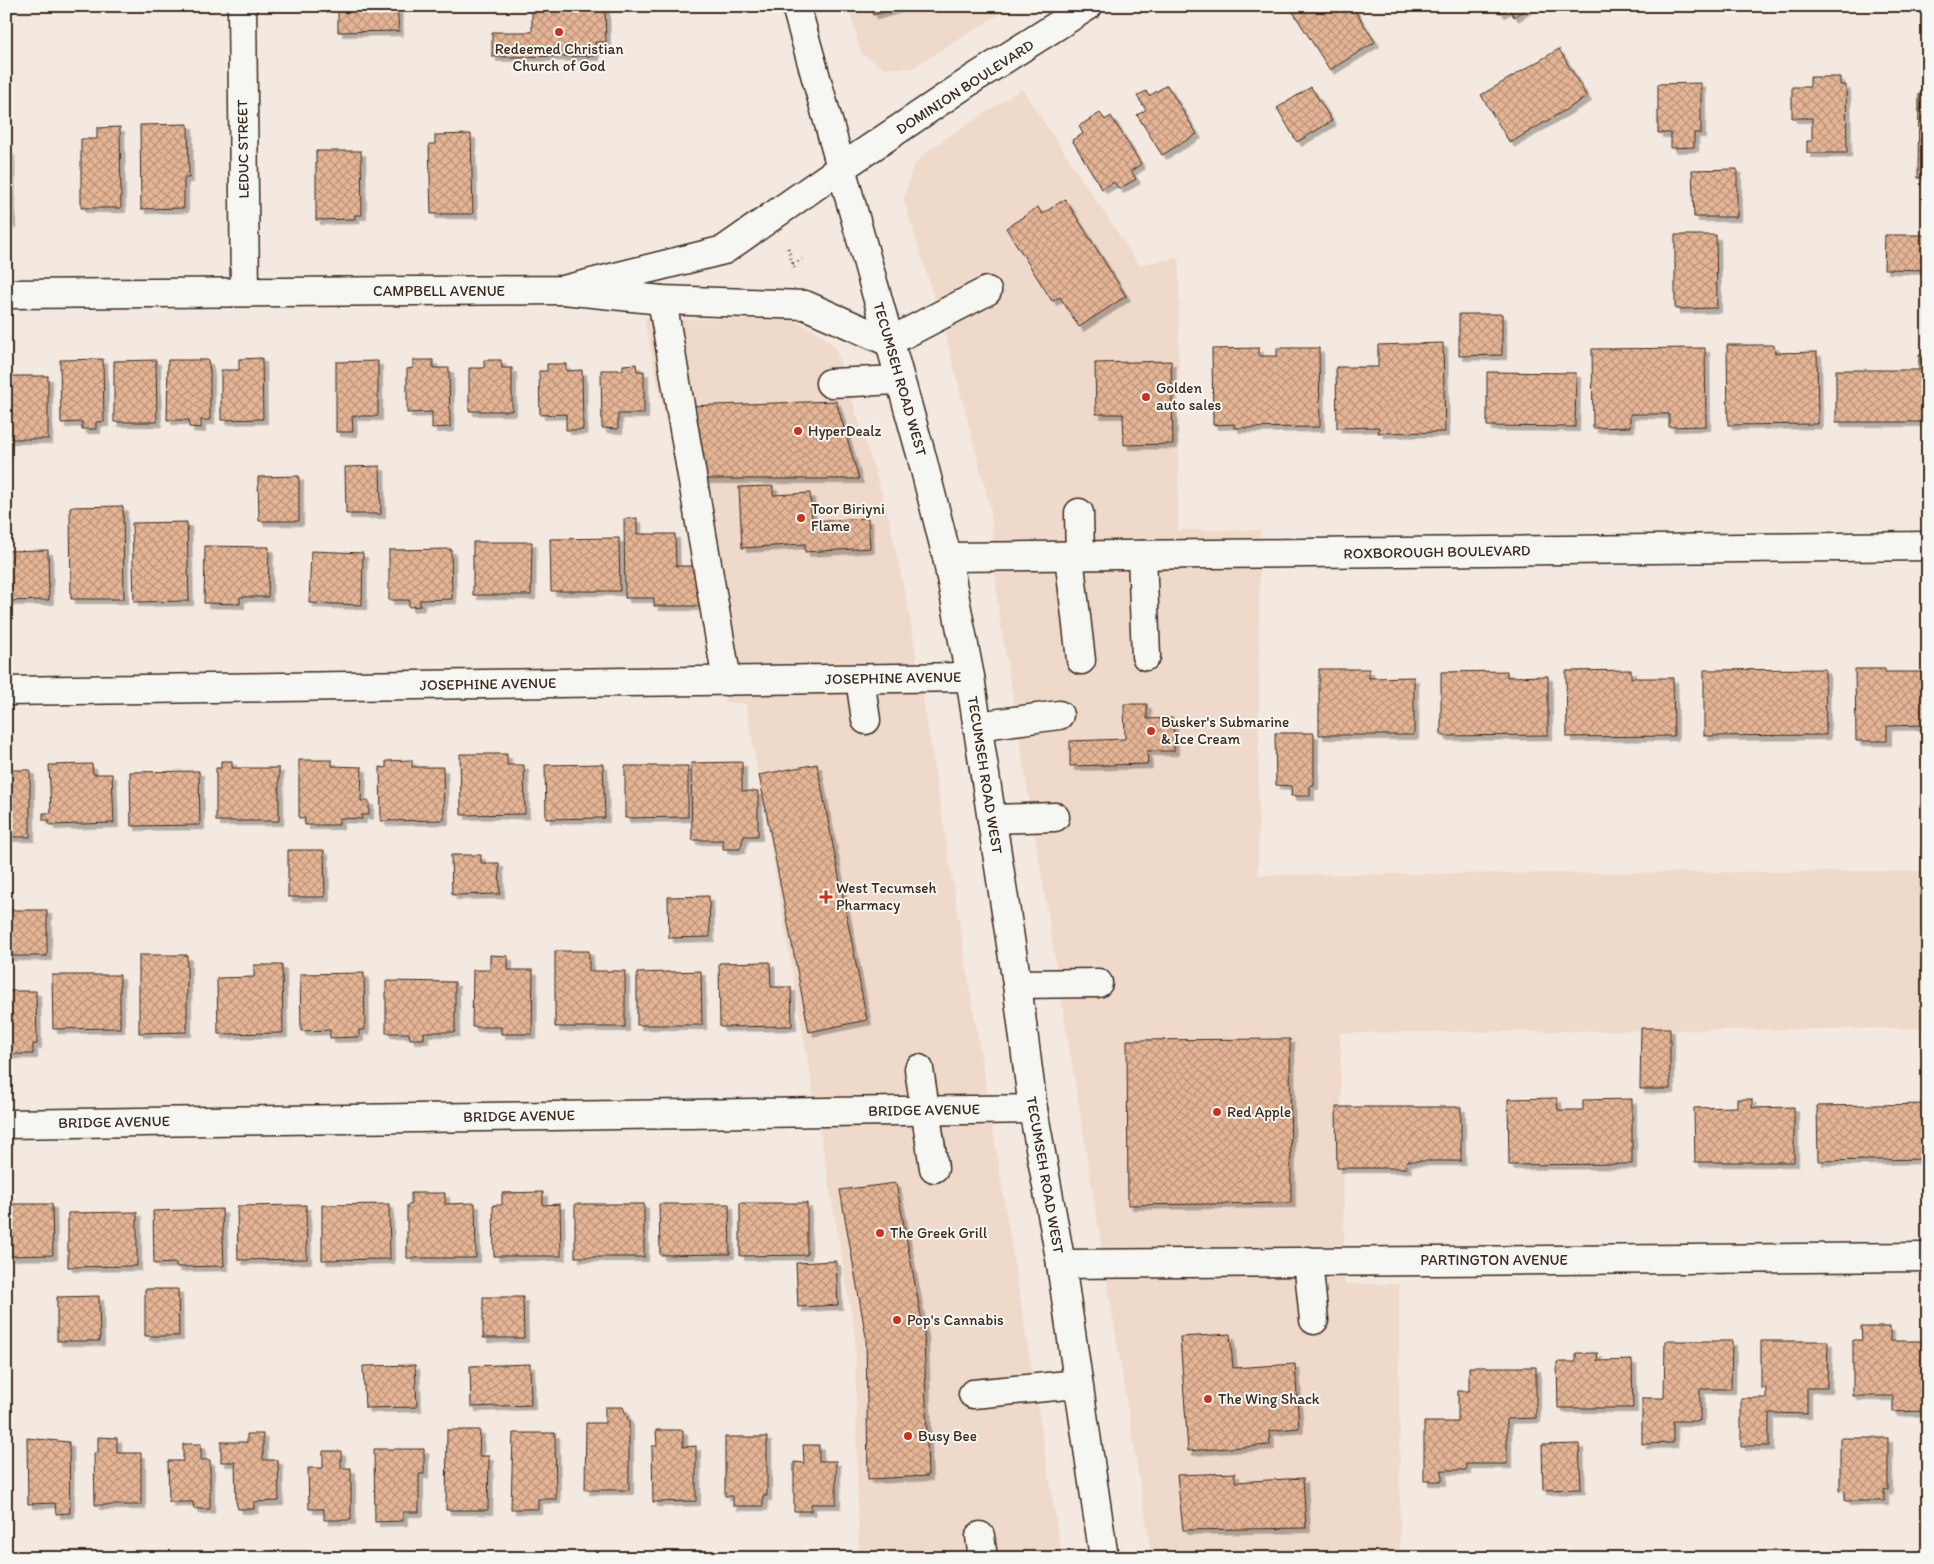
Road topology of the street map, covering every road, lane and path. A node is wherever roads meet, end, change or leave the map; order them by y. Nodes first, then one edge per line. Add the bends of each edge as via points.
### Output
1 (242, 6) edge
2 (796, 6) edge
3 (1088, 6) edge
4 (1063, 14) edge
5 (841, 168) junction
6 (802, 258) dead end
7 (793, 264) dead end
8 (563, 290) junction
9 (987, 291) dead end
10 (245, 292) junction
11 (6, 294) edge
12 (662, 300) junction
13 (889, 342) junction
14 (900, 380) junction
15 (830, 383) dead end
16 (1079, 513) dead end
17 (1928, 546) edge
18 (1142, 555) junction
19 (1074, 556) junction
20 (946, 557) junction
21 (1146, 656) dead end
22 (1081, 660) dead end
23 (970, 677) junction
24 (860, 679) junction
25 (726, 681) junction
26 (6, 691) edge
27 (1059, 715) dead end
28 (866, 720) dead end
29 (978, 726) junction
30 (1055, 817) dead end
31 (992, 819) junction
32 (1098, 983) dead end
33 (1017, 984) junction
34 (919, 1070) dead end
35 (1032, 1109) junction
36 (925, 1110) junction
37 (6, 1124) edge
38 (934, 1168) dead end
39 (1928, 1257) edge
40 (1308, 1261) junction
41 (1061, 1264) junction
42 (1314, 1320) dead end
43 (1078, 1384) junction
44 (973, 1394) dead end
45 (1104, 1558) edge

1 - 10 street, LEDUC STREET
2 - 5 street, TECUMSEH ROAD WEST
3 - 4 street, DOMINION BOULEVARD
4 - 5 street, DOMINION BOULEVARD
5 - 8 street, CAMPBELL AVENUE via 724,250
5 - 13 street, TECUMSEH ROAD WEST
6 - 7 path
8 - 10 street, CAMPBELL AVENUE
8 - 12 street
9 - 13 street
10 - 11 street, CAMPBELL AVENUE
12 - 13 street via 805,305
12 - 25 street
13 - 14 street, TECUMSEH ROAD WEST
14 - 15 street
14 - 20 street, TECUMSEH ROAD WEST
16 - 19 street
17 - 18 street, ROXBOROUGH BOULEVARD
18 - 19 street, ROXBOROUGH BOULEVARD
18 - 21 street
19 - 20 street, ROXBOROUGH BOULEVARD
19 - 22 street
20 - 23 street, TECUMSEH ROAD WEST
23 - 24 street, JOSEPHINE AVENUE
23 - 29 street, TECUMSEH ROAD WEST
24 - 25 street, JOSEPHINE AVENUE
24 - 28 street
25 - 26 street, JOSEPHINE AVENUE
27 - 29 street
29 - 31 street, TECUMSEH ROAD WEST
30 - 31 street
31 - 33 street, TECUMSEH ROAD WEST
32 - 33 street
33 - 35 street, TECUMSEH ROAD WEST
34 - 36 street
35 - 36 street, BRIDGE AVENUE
35 - 41 street, TECUMSEH ROAD WEST
36 - 37 street, BRIDGE AVENUE
36 - 38 street
39 - 40 street, PARTINGTON AVENUE
40 - 41 street, PARTINGTON AVENUE
40 - 42 street
41 - 43 street, TECUMSEH ROAD WEST
43 - 44 street
43 - 45 street, TECUMSEH ROAD WEST

